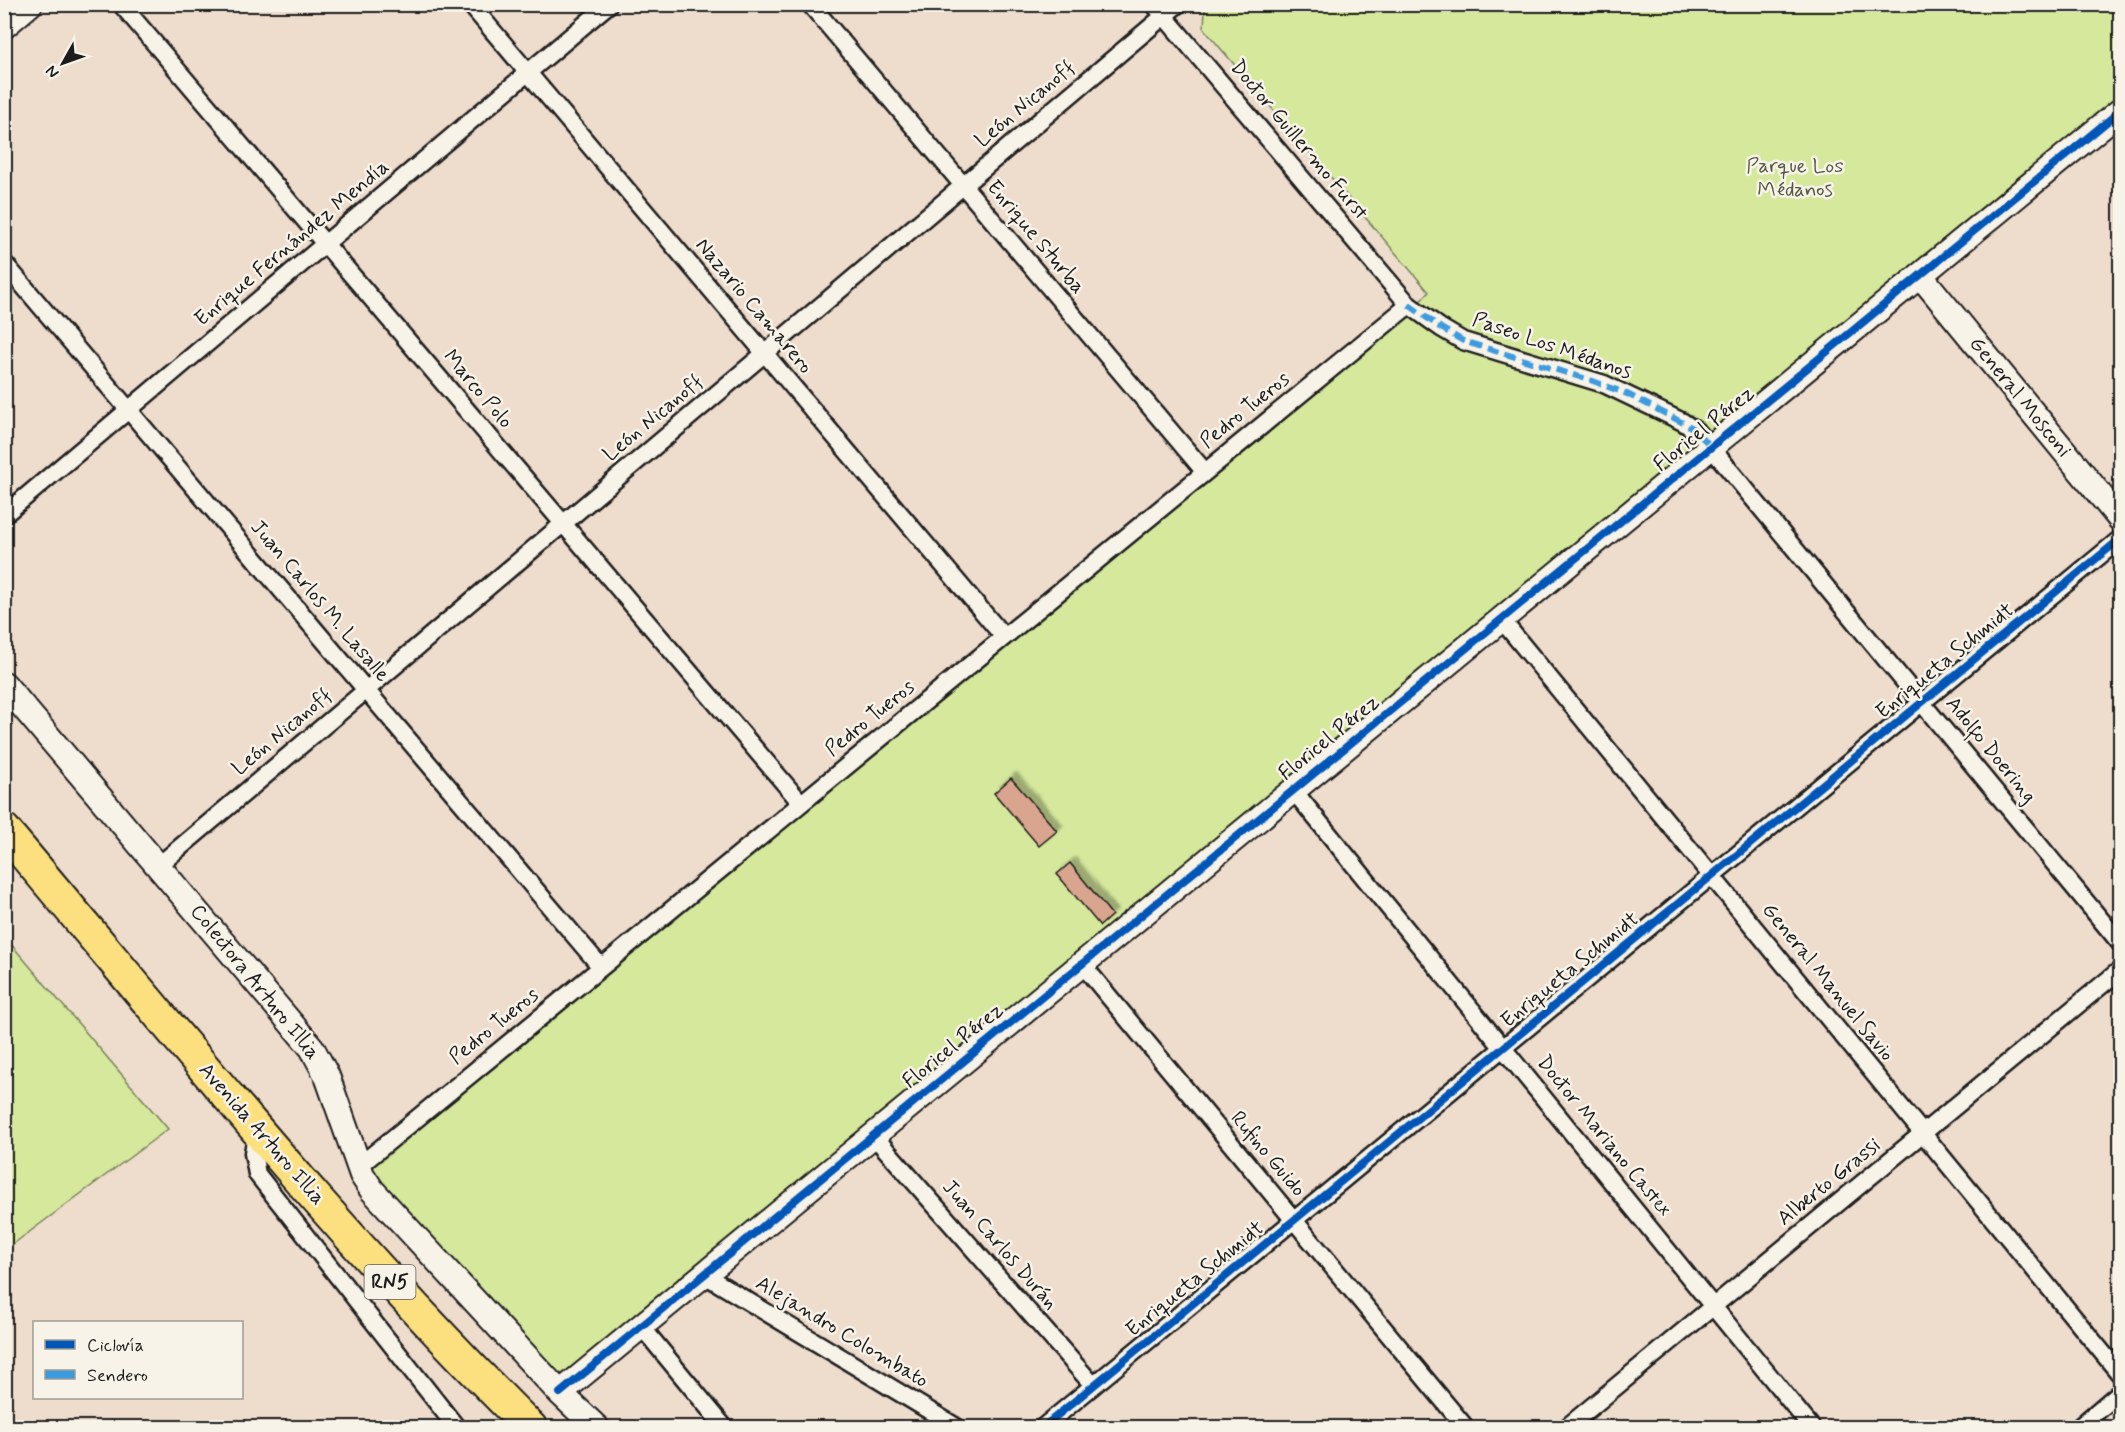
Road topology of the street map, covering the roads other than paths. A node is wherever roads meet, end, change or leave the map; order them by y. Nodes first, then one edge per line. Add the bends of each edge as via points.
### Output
1 (30, 4) edge
2 (121, 4) edge
3 (470, 4) edge
4 (609, 4) edge
5 (810, 4) edge
6 (1178, 4) edge
7 (1159, 10) edge
8 (4, 26) edge
9 (528, 73) junction
10 (2121, 111) edge
11 (963, 186) junction
12 (325, 244) junction
13 (4, 263) edge
14 (1920, 275) junction
15 (1409, 304) junction
16 (765, 354) junction
17 (129, 410) junction
18 (1712, 447) junction
19 (1205, 472) junction
20 (4, 516) edge
21 (2121, 519) edge
22 (563, 524) junction
23 (2121, 539) edge
24 (1501, 619) junction
25 (1004, 637) junction
26 (4, 684) edge
27 (366, 690) junction
28 (1922, 703) junction
29 (1293, 790) junction
30 (801, 803) junction
31 (4, 830) edge
32 (159, 866) junction
33 (1712, 876) junction
34 (2121, 943) edge
35 (1082, 964) junction
36 (601, 967) junction
37 (2121, 970) edge
38 (1503, 1048) junction
39 (257, 1129) junction
40 (1923, 1133) junction
41 (873, 1135) junction
42 (359, 1166) junction
43 (1294, 1220) junction
44 (704, 1274) junction
45 (1713, 1306) junction
46 (641, 1326) junction
47 (2121, 1374) edge
48 (1094, 1385) junction
49 (2121, 1392) edge
50 (560, 1393) junction
51 (458, 1428) edge
52 (531, 1428) edge
53 (597, 1428) edge
54 (725, 1428) edge
55 (958, 1428) edge
56 (1042, 1428) edge
57 (1466, 1428) edge
58 (1566, 1428) edge
59 (1812, 1428) edge
60 (2078, 1428) edge

1 - 8 street
2 - 12 street, Marco Polo
3 - 9 street, Nazario Camarero
4 - 9 street, Enrique Fernández Mendía
5 - 11 street, Enrique Sturba
6 - 7 street, León Nicanoff
7 - 11 street, León Nicanoff
7 - 15 street, Doctor Guillermo Furst
9 - 12 street, Enrique Fernández Mendía
9 - 16 street, Nazario Camarero
10 - 14 street, Floricel Pérez
11 - 16 street, León Nicanoff
11 - 19 street, Enrique Sturba
12 - 17 street, Enrique Fernández Mendía
12 - 22 street, Marco Polo
13 - 17 street, Juan Carlos M. Lasalle
14 - 18 street, Floricel Pérez
14 - 21 street, General Mosconi
15 - 18 street, Paseo Los Médanos via 1463,341 1627,394 1691,428
15 - 19 street, Pedro Tueros
16 - 22 street, León Nicanoff
16 - 25 street, Nazario Camarero
17 - 20 street, Enrique Fernández Mendía
17 - 27 street, Juan Carlos M. Lasalle
18 - 24 street, Floricel Pérez
18 - 28 street, Adolfo Doering
19 - 25 street, Pedro Tueros
22 - 27 street, León Nicanoff
22 - 30 street, Marco Polo
23 - 28 street, Enriqueta Schmidt
24 - 29 street, Floricel Pérez
24 - 33 street, General Manuel Savio
25 - 30 street, Pedro Tueros
26 - 32 street, Colectora Arturo Illia
27 - 32 street, León Nicanoff
27 - 36 street, Juan Carlos M. Lasalle
28 - 33 street, Enriqueta Schmidt
28 - 34 street, Adolfo Doering
29 - 35 street, Floricel Pérez
29 - 38 street, Doctor Mariano Castex
30 - 36 street, Pedro Tueros
31 - 39 highway, Avenida Arturo Illia / RN5
32 - 42 street, Colectora Arturo Illia via 312,1048 327,1076
33 - 38 street, Enriqueta Schmidt
33 - 40 street, General Manuel Savio
35 - 41 street, Floricel Pérez
35 - 43 street, Rufino Guido
36 - 42 street, Pedro Tueros
37 - 40 street, Alberto Grassi
38 - 43 street, Enriqueta Schmidt
38 - 45 street, Doctor Mariano Castex
39 - 51 street via 253,1153 257,1174
39 - 52 highway, Avenida Arturo Illia / RN5 via 385,1276
40 - 45 street, Alberto Grassi
40 - 47 street, General Manuel Savio
41 - 44 street, Floricel Pérez
41 - 48 street, Juan Carlos Durán
42 - 50 street, Colectora Arturo Illia via 372,1190
43 - 48 street, Enriqueta Schmidt
43 - 57 street, Rufino Guido
44 - 46 street, Floricel Pérez
44 - 55 street, Alejandro Colombato
45 - 58 street, Alberto Grassi
45 - 59 street, Doctor Mariano Castex
46 - 50 street, Floricel Pérez
46 - 54 street
48 - 56 street, Enriqueta Schmidt
49 - 60 street
50 - 53 street, Colectora Arturo Illia

